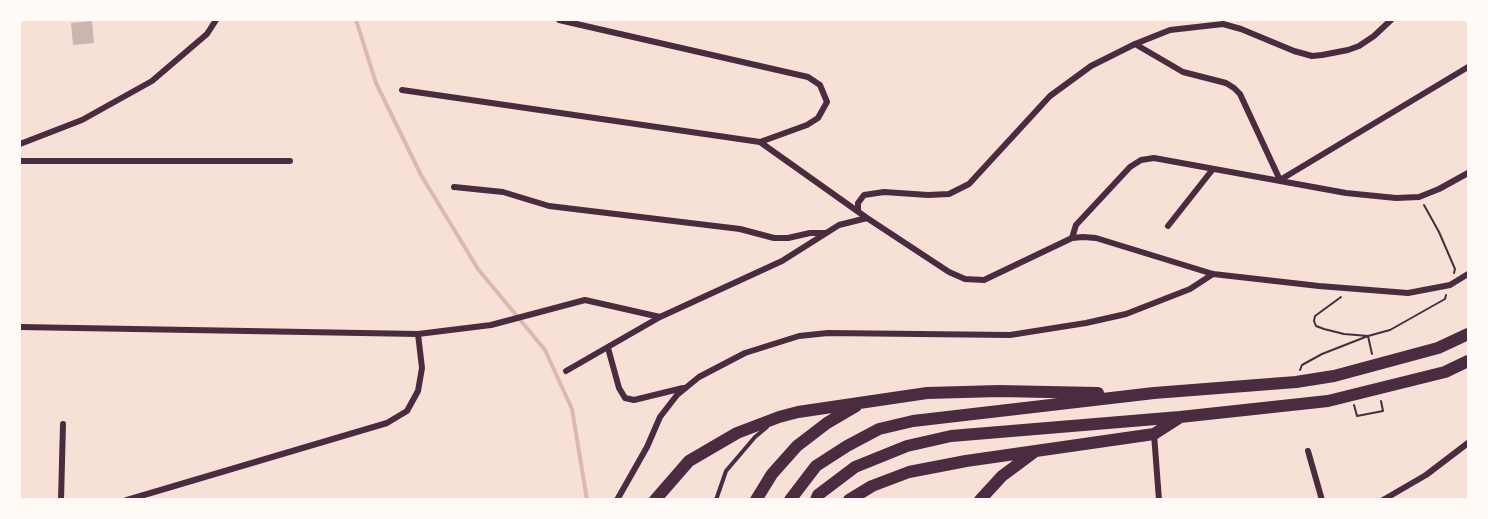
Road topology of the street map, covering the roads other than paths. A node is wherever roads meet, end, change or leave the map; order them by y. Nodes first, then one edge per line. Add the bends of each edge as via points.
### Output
1 (216, 20) edge
2 (559, 20) edge
3 (1391, 20) edge
4 (1135, 44) junction
5 (1468, 67) edge
6 (402, 90) dead end
7 (760, 142) junction
8 (20, 144) edge
9 (20, 161) edge
10 (290, 161) dead end
11 (1213, 169) junction
12 (1468, 173) edge
13 (1280, 180) junction
14 (454, 188) dead end
15 (858, 211) junction
16 (867, 218) junction
17 (1168, 226) dead end
18 (825, 233) junction
19 (1072, 238) junction
20 (1213, 274) junction
21 (1468, 274) edge
22 (660, 317) junction
23 (20, 327) edge
24 (418, 334) junction
25 (1468, 334) edge
26 (608, 348) junction
27 (1468, 361) edge
28 (566, 371) dead end
29 (686, 388) junction
30 (1154, 393) junction
31 (865, 402) junction
32 (779, 417) junction
33 (1179, 417) junction
34 (63, 424) dead end
35 (1154, 434) junction
36 (1468, 443) edge
37 (1308, 451) dead end
38 (1034, 452) junction
39 (61, 500) edge
40 (127, 500) edge
41 (617, 500) edge
42 (655, 500) edge
43 (716, 500) edge
44 (756, 500) edge
45 (790, 500) edge
46 (816, 500) edge
47 (849, 500) edge
48 (980, 500) edge
49 (1159, 500) edge
50 (1322, 500) edge
51 (1383, 500) edge

1 - 8 street via 207,34 152,81 82,120
2 - 7 street via 808,76 820,85 827,102 818,118
3 - 4 street via 1359,46 1322,56 1294,51 1223,24 1170,30
4 - 13 street via 1183,72 1234,88
4 - 15 street via 1091,66 1050,96 969,184 949,194 864,195
5 - 13 street
6 - 7 street
7 - 15 street
9 - 10 street
11 - 13 street
11 - 17 street
11 - 19 street via 1154,158 1141,160 1130,166 1076,225
12 - 13 street via 1419,197 1396,198
14 - 18 street via 503,192 549,206 740,229 774,238
15 - 16 street
16 - 18 street
16 - 19 street via 965,279 984,280
18 - 22 street via 782,261
19 - 20 street via 1096,238
20 - 21 street via 1408,293 1450,285
20 - 29 street via 1190,289 1126,314 1010,335 799,336 745,353
22 - 24 street via 585,300 491,325
22 - 26 street
23 - 24 street
24 - 40 street via 422,368 418,391 407,411 387,423
25 - 30 highway via 1438,348 1334,376
26 - 28 street
26 - 29 street via 625,398 634,400
27 - 33 highway via 1445,372 1328,402
29 - 41 street via 660,417
30 - 31 highway via 927,393
30 - 45 highway via 948,416 879,429 816,466
31 - 32 highway
31 - 44 highway via 826,423 796,447
32 - 42 highway via 737,433 689,462
32 - 43 lane via 755,437 726,471
33 - 35 highway
33 - 46 highway via 951,436 855,467
34 - 39 street
35 - 38 highway
35 - 49 street
36 - 51 street via 1426,475
37 - 50 street
38 - 47 highway via 909,472
38 - 48 highway via 1002,476

